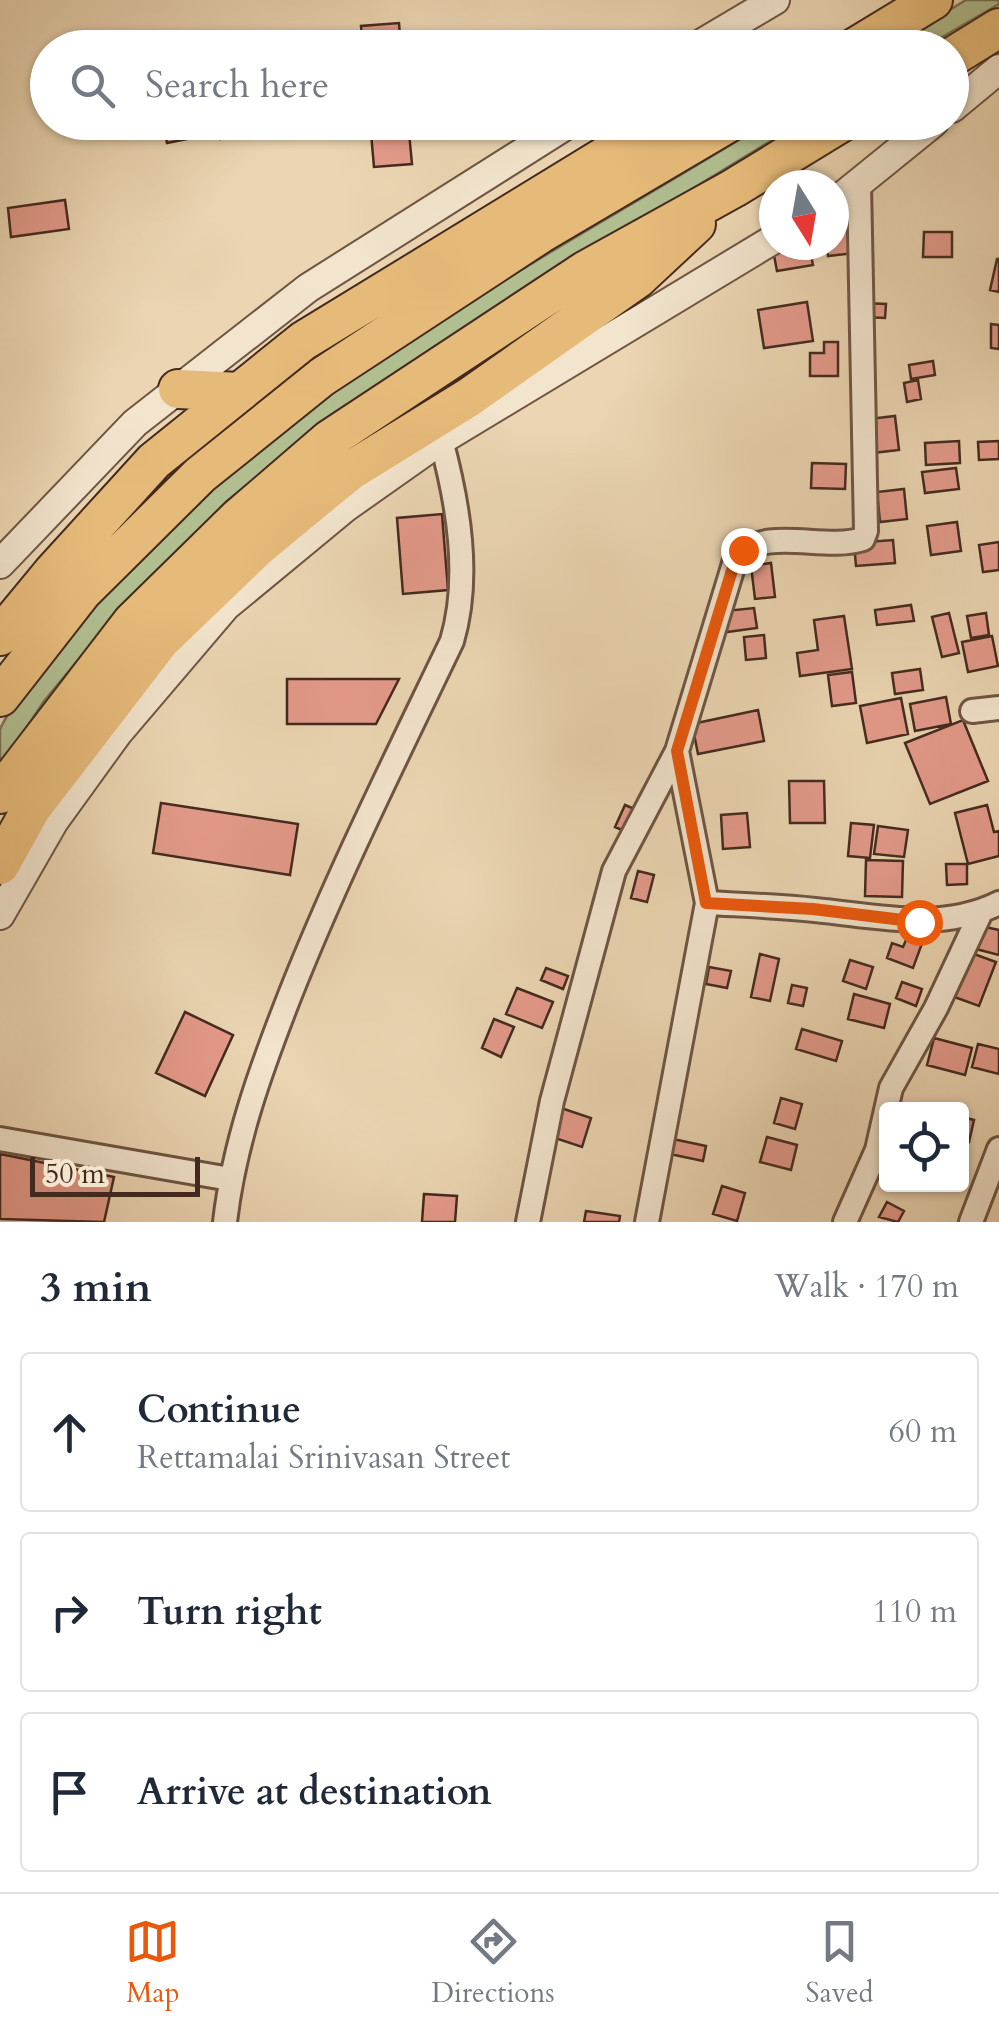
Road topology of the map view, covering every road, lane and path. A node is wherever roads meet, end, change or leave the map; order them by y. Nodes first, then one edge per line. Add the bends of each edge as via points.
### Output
1 (775, 0) edge
2 (933, 0) edge
3 (999, 28) edge
4 (724, 30) edge
5 (884, 30) edge
6 (969, 46) edge
7 (999, 69) edge
8 (969, 94) edge
9 (543, 140) edge
10 (631, 140) edge
11 (699, 140) edge
12 (813, 140) edge
13 (912, 140) edge
14 (859, 184) junction
15 (734, 188) junction
16 (849, 192) edge
17 (759, 248) edge
18 (178, 389) junction
19 (240, 392) junction
20 (441, 440) junction
21 (0, 564) edge
22 (0, 636) edge
23 (0, 698) edge
24 (999, 708) edge
25 (972, 710) dead end
26 (677, 751) junction
27 (0, 794) edge
28 (0, 866) edge
29 (706, 903) junction
30 (990, 908) edge
31 (0, 915) edge
32 (0, 1139) edge
33 (999, 1150) edge
34 (230, 1179) junction
35 (225, 1222) edge
36 (528, 1222) edge
37 (647, 1222) edge
38 (845, 1222) edge
39 (971, 1222) edge

1 - 4 street
2 - 5 highway
3 - 6 highway
7 - 8 street
9 - 18 street via 308,288
10 - 19 highway via 304,341
11 - 23 highway via 540,234 322,377 200,475 82,592
12 - 15 highway
13 - 14 street
14 - 16 street
14 - 26 street via 866,532 848,544 765,541 736,557
15 - 27 highway via 586,270 330,440 236,518 132,622
15 - 28 highway via 638,280 350,471 259,546 161,640 31,810
17 - 20 street
18 - 19 highway
18 - 21 street via 135,422
19 - 22 highway via 154,461
20 - 31 street via 346,506 226,606 54,821
20 - 34 street via 456,494 459,617 326,904 262,1068
24 - 25 street
26 - 29 street
26 - 36 street via 614,871 552,1102
29 - 30 street via 919,922
29 - 37 street
30 - 38 street via 890,1088 877,1150
32 - 34 street
33 - 39 street
34 - 35 street

